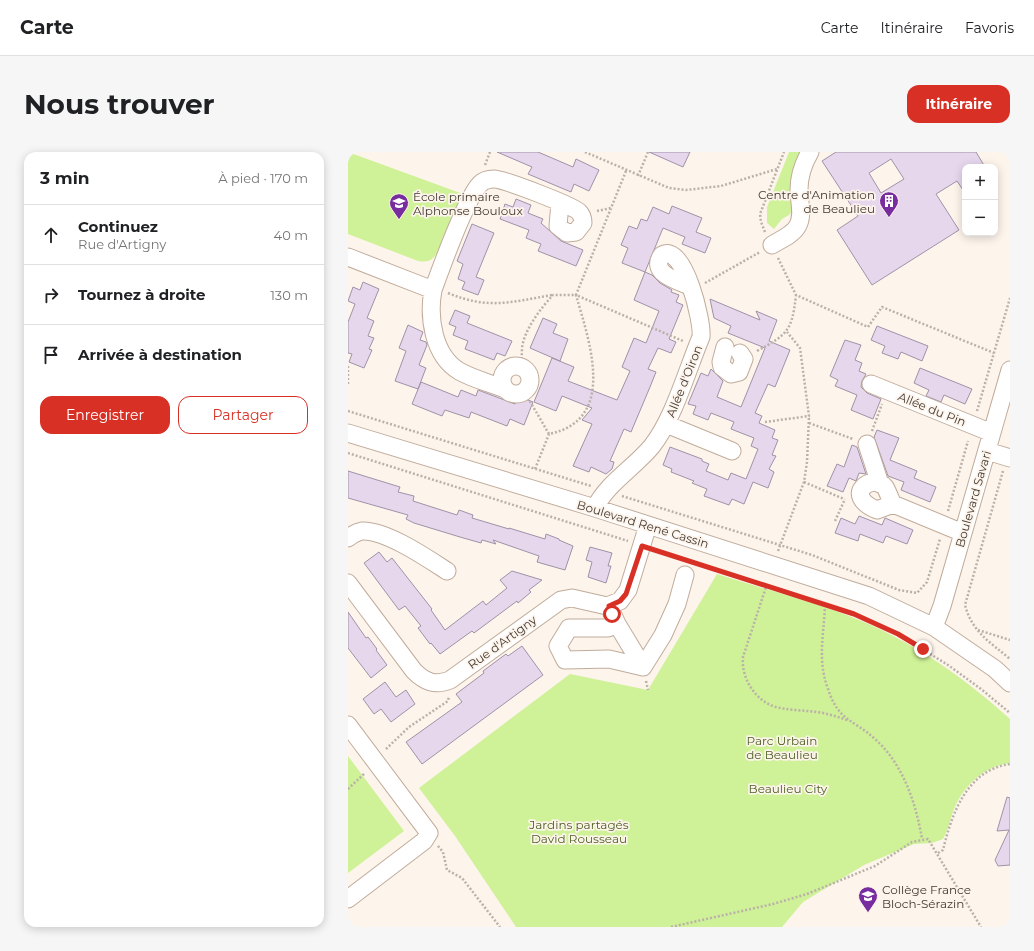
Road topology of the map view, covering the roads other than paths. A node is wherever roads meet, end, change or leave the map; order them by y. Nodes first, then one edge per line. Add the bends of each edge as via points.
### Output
1 (810, 152) edge
2 (560, 203) dead end
3 (772, 245) road end
4 (349, 261) edge
5 (691, 288) road end
6 (433, 290) junction
7 (699, 342) junction
8 (738, 352) road end
9 (1010, 370) edge
10 (871, 384) dead end
11 (505, 389) junction
12 (666, 424) junction
13 (348, 433) edge
14 (992, 433) junction
15 (867, 444) road end
16 (732, 451) dead end
17 (987, 452) junction
18 (1009, 458) edge
19 (880, 484) junction
20 (893, 504) junction
21 (595, 508) junction
22 (648, 525) junction
23 (963, 533) junction
24 (348, 538) edge
25 (688, 565) road end
26 (446, 570) dead end
27 (348, 583) edge
28 (609, 606) junction
29 (616, 624) junction
30 (934, 627) junction
31 (643, 667) junction
32 (1010, 683) edge
33 (348, 725) edge
34 (348, 899) edge

1 - 3 street via 802,169 797,226
2 - 6 street via 497,179 482,182 466,209
4 - 6 street
5 - 7 street, Allée d'Oiron via 700,314
6 - 11 street via 432,319 443,354 461,372
7 - 8 street, Allée d'Oiron
7 - 12 street, Allée d'Oiron
9 - 14 street, Boulevard Savari
10 - 14 street, Allée du Pin
11 - 11 street via 502,380 504,372 511,367 520,367 527,372 529,386 524,391 513,394
12 - 16 street, Allée d'Oiron
12 - 21 street, Allée d'Oiron via 653,445 600,497
13 - 21 street, Boulevard René Cassin
14 - 17 street, Boulevard Savari
15 - 19 street
17 - 18 street
17 - 23 street, Boulevard Savari
19 - 20 street via 884,486
19 - 20 street via 868,483 860,494 861,500 866,506 877,510
20 - 23 street
21 - 22 street, Boulevard René Cassin
22 - 28 street via 626,594 620,601
22 - 30 street, Boulevard René Cassin via 869,596
23 - 30 street, Boulevard Savari
24 - 26 street via 361,531 379,535 402,543
25 - 31 street via 677,604 663,635
27 - 28 street, Rue d'Artigny via 420,677 432,683 450,680 561,600 572,598
28 - 29 street
29 - 31 street
29 - 31 street via 608,628 570,628 558,646 565,660 609,659
30 - 32 street, Boulevard René Cassin via 995,669
33 - 34 street via 427,829 428,835 423,843

